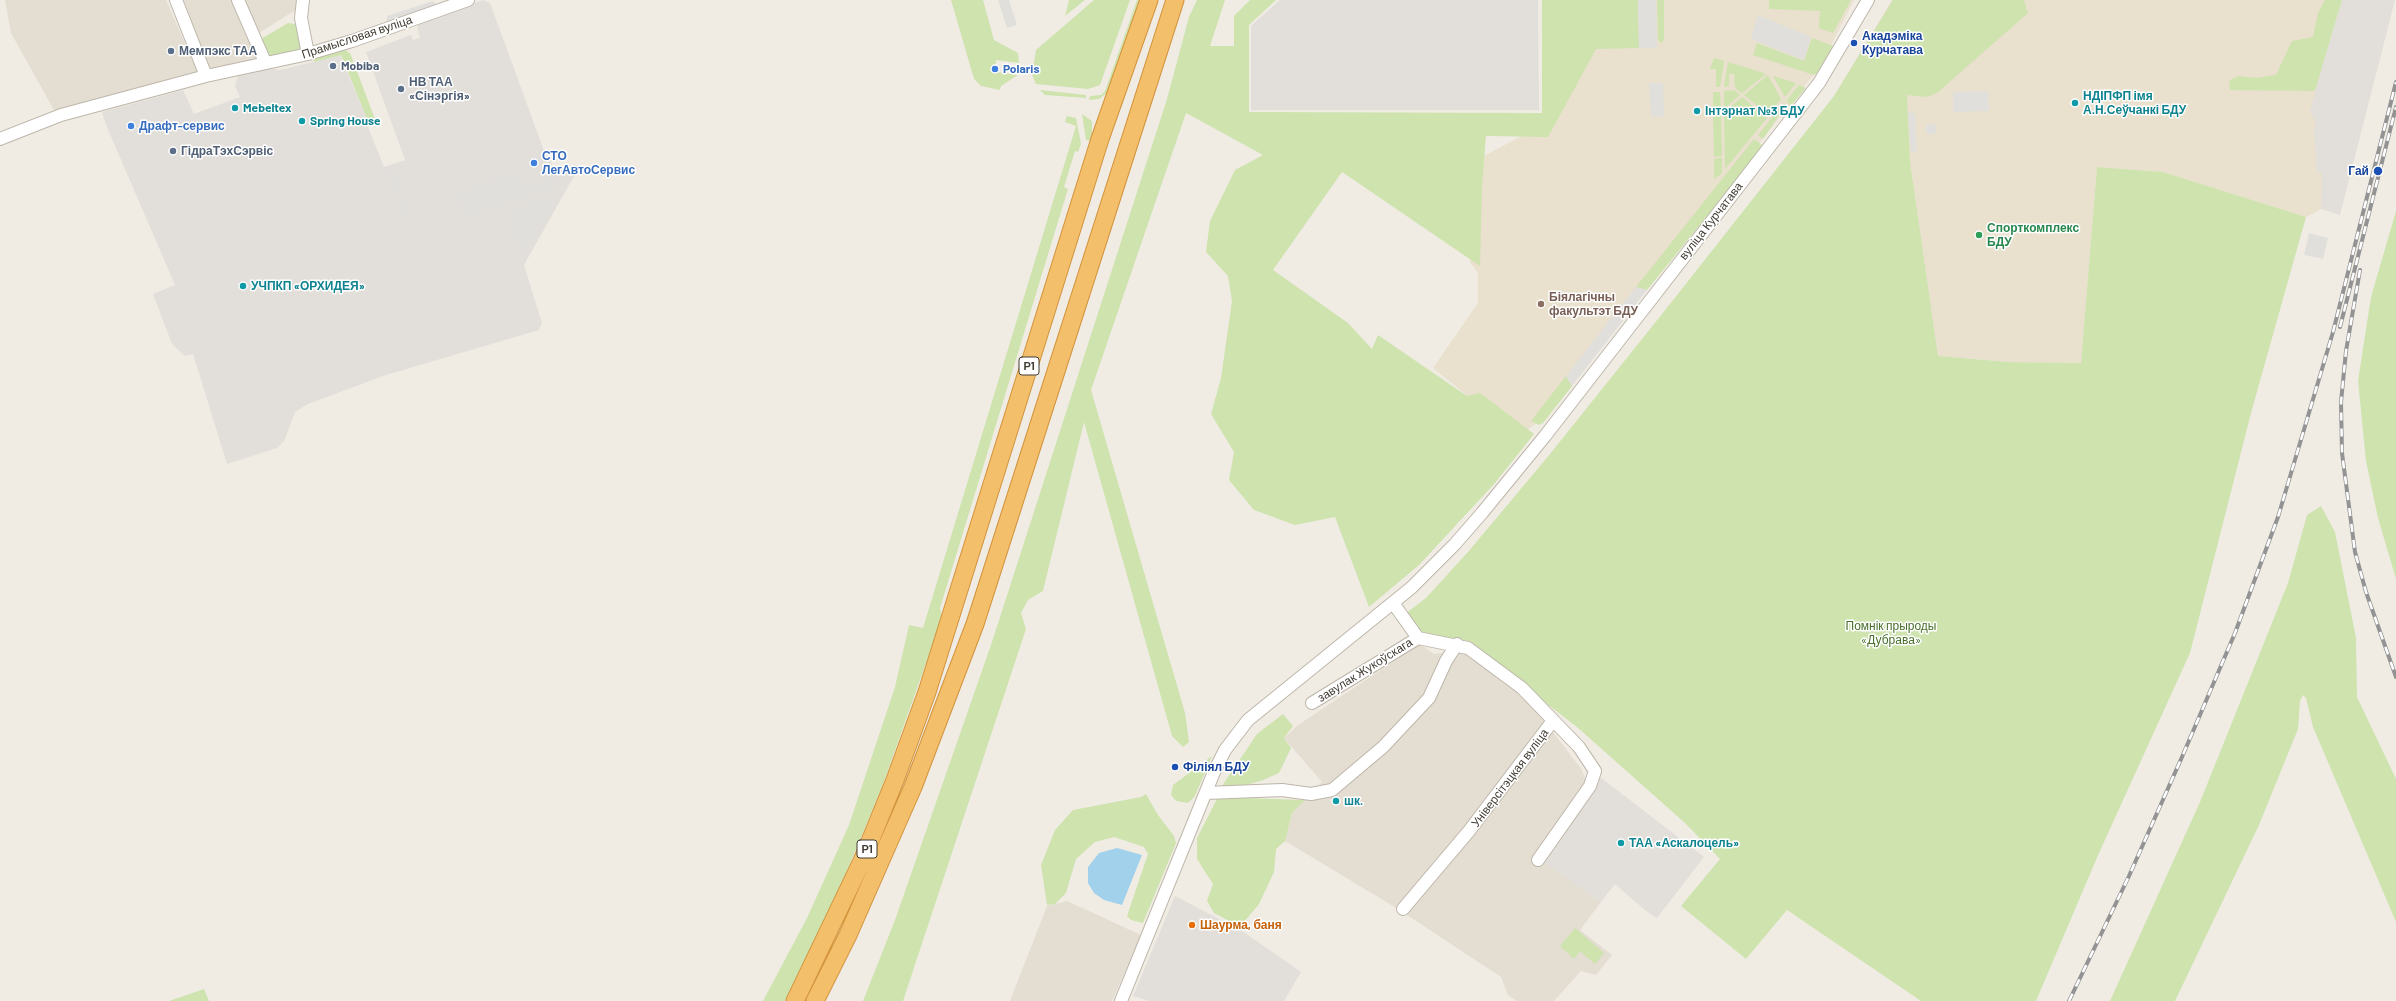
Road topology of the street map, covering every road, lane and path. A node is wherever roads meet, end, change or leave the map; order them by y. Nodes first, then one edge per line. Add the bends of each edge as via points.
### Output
1 (176, 0) edge
2 (238, 0) edge
3 (303, 0) edge
4 (468, 0) edge
5 (1149, 0) edge
6 (1175, 0) edge
7 (1179, 0) edge
8 (1868, 0) edge
9 (1170, 17) junction
10 (308, 54) junction
11 (265, 62) junction
12 (206, 76) junction
13 (0, 139) edge
14 (1392, 603) junction
15 (1418, 638) junction
16 (1458, 644) junction
17 (1312, 703) dead end
18 (1552, 722) junction
19 (1206, 793) junction
20 (1538, 860) dead end
21 (1403, 910) dead end
22 (795, 1001) edge
23 (815, 1001) edge
24 (1121, 1001) edge

1 - 12 street
2 - 11 street
3 - 10 street via 302,18
4 - 10 street, Прамысловая вуліца
5 - 22 highway, Р1 via 1100,139 927,692 862,861
6 - 9 highway, Р1
7 - 9 highway
8 - 14 street, вуліца Курчатава via 1819,83 1545,436 1455,544
9 - 23 highway, Р1 via 973,630 895,830
10 - 11 street, Прамысловая вуліца
11 - 12 street, Прамысловая вуліца
12 - 13 street, Прамысловая вуліца via 61,115
14 - 15 street
14 - 19 street, вуліца Курчатава via 1248,720 1225,750
15 - 16 street
15 - 17 street, завулак Жукоўскага
16 - 18 street via 1486,659 1522,688
16 - 19 street via 1428,698 1383,747 1332,790 1311,794 1282,790
18 - 20 street, Універсітэцкая вуліца via 1579,748 1595,771 1590,786
18 - 21 street, Універсітэцкая вуліца via 1469,831
19 - 24 street, вуліца Курчатава

